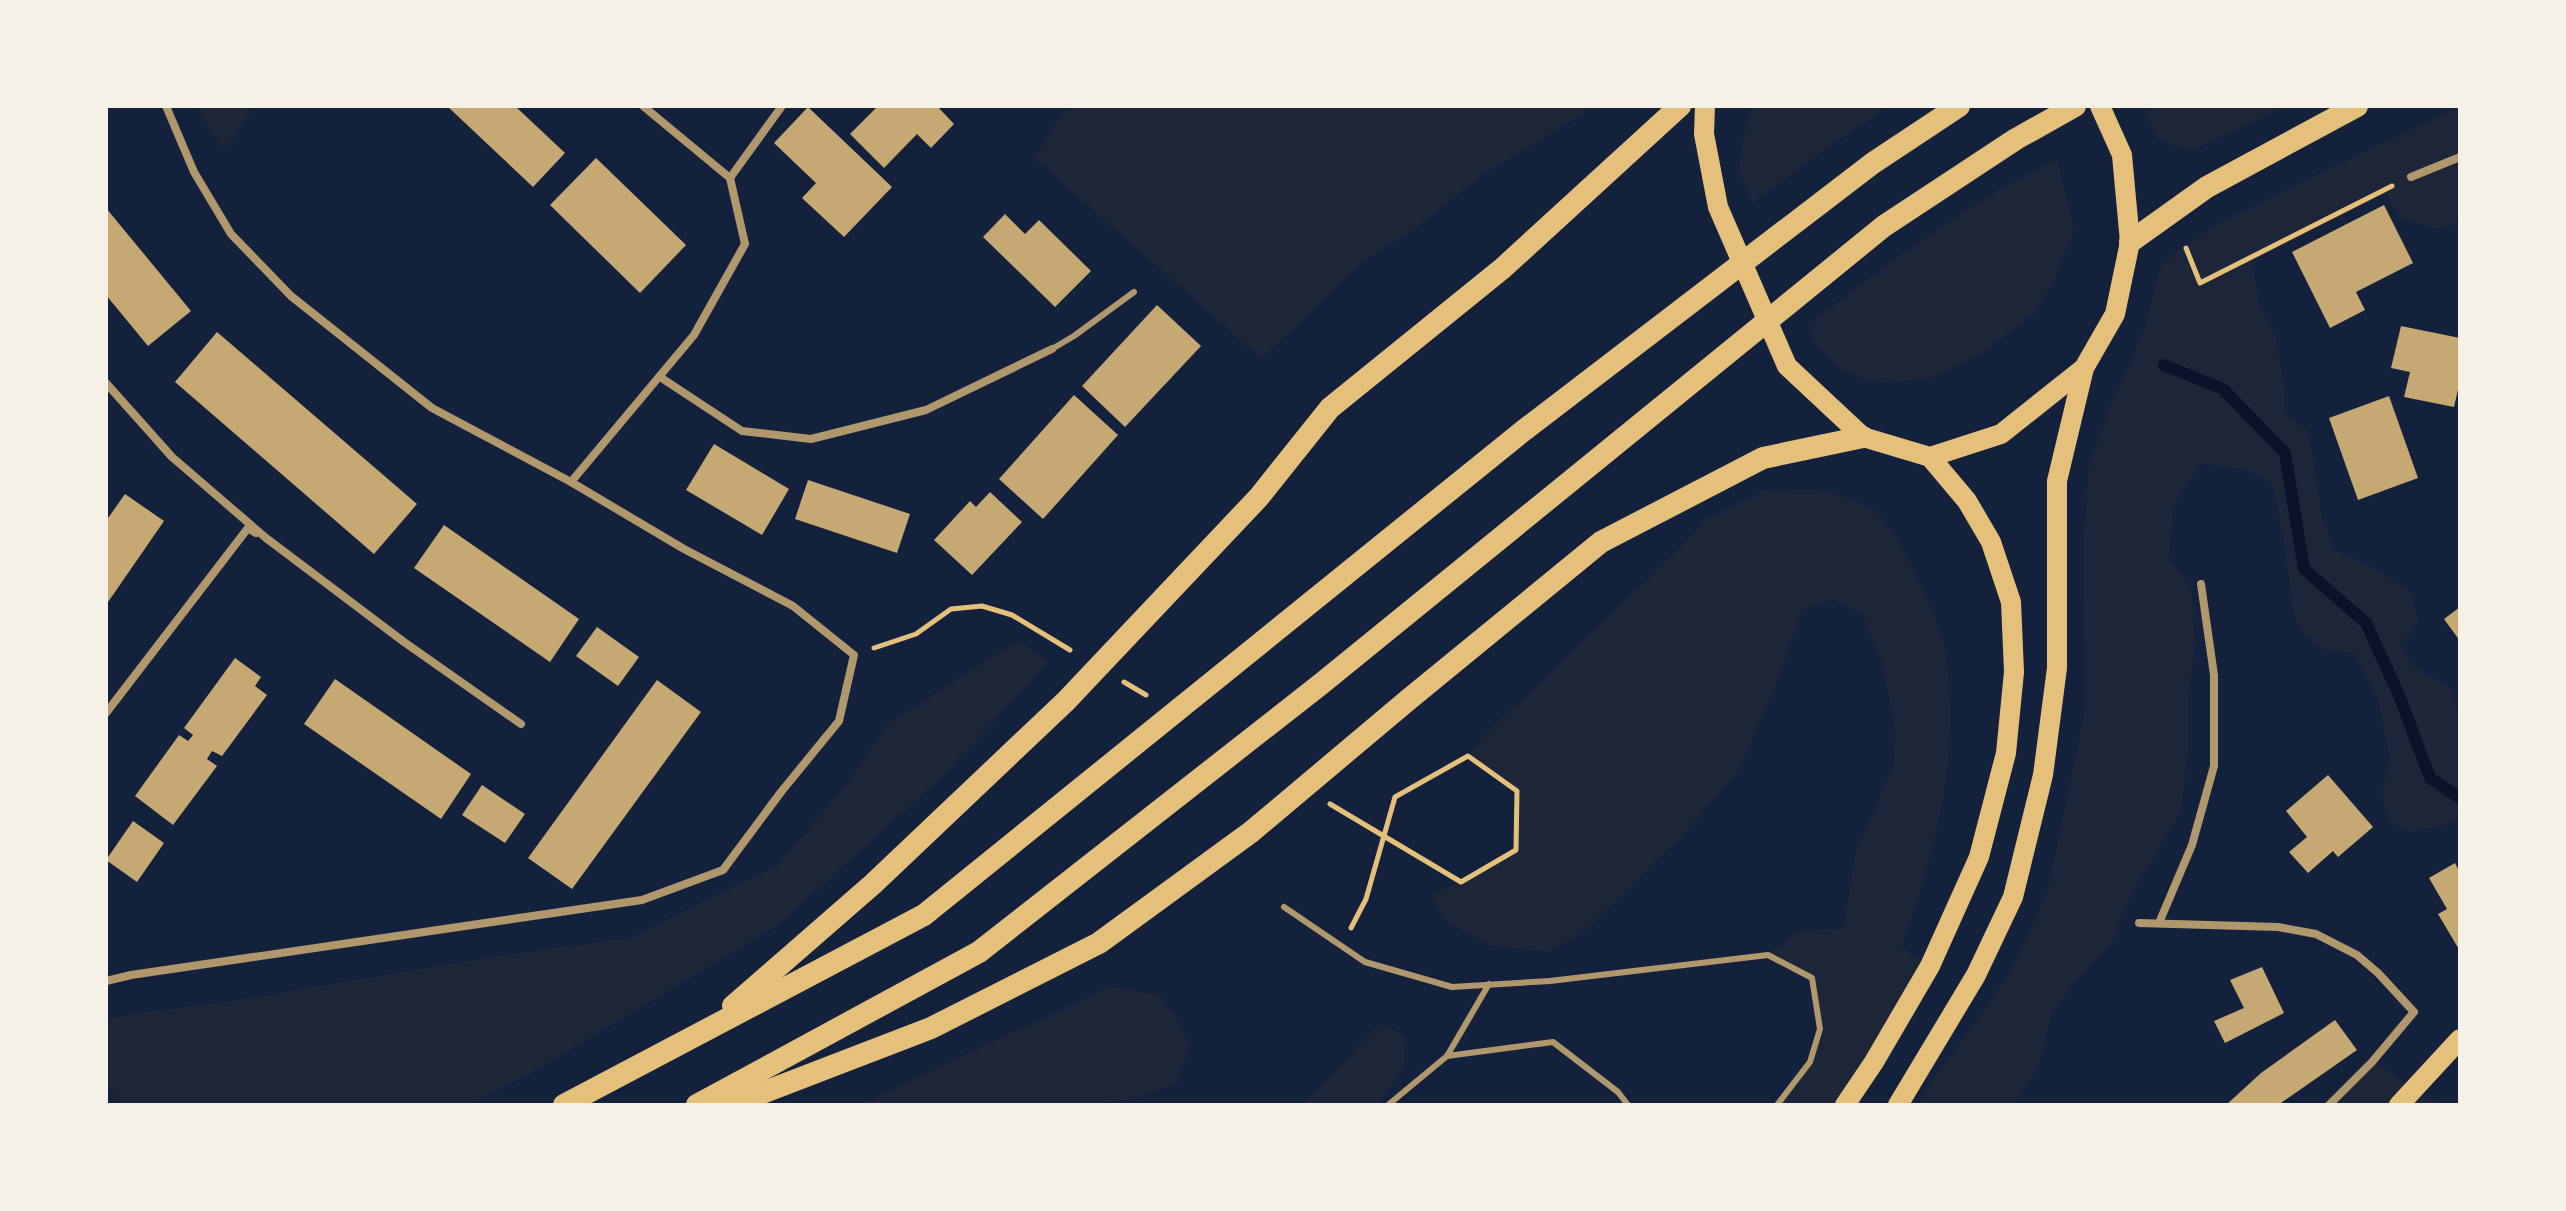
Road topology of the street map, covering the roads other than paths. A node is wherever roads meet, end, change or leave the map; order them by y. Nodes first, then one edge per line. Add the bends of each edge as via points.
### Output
1 (166, 106) edge
2 (643, 106) edge
3 (782, 106) edge
4 (1680, 106) edge
5 (1705, 106) edge
6 (1959, 106) edge
7 (2075, 106) edge
8 (2100, 106) edge
9 (2357, 106) edge
10 (2460, 157) edge
11 (2411, 177) road end
12 (730, 178) junction
13 (2130, 242) junction
14 (1134, 292) dead end
15 (1052, 349) joint
16 (2084, 368) junction
17 (660, 377) junction
18 (106, 383) edge
19 (1863, 437) junction
20 (1930, 457) junction
21 (571, 482) junction
22 (266, 538) junction
23 (2201, 584) dead end
24 (106, 713) edge
25 (521, 724) dead end
26 (1284, 907) dead end
27 (2139, 923) dead end
28 (2159, 923) junction
29 (106, 981) edge
30 (1489, 984) junction
31 (699, 1035) junction
32 (2460, 1039) edge
33 (1447, 1056) junction
34 (564, 1105) edge
35 (697, 1105) edge
36 (731, 1105) edge
37 (1388, 1105) edge
38 (1628, 1105) edge
39 (1777, 1105) edge
40 (1845, 1105) edge
41 (1898, 1105) edge
42 (2329, 1105) edge
43 (2399, 1105) edge

1 - 21 street via 194,172 231,234 291,296 432,408
2 - 12 street
3 - 12 street
4 - 31 highway via 1503,268 1330,408 1259,497 1066,701 873,884
5 - 19 main road via 1704,134 1718,207 1787,366
6 - 31 highway via 1873,163 1523,431 924,915
7 - 35 highway via 1884,226 1321,684 979,952
8 - 13 main road via 2122,155
9 - 13 highway via 2207,187
10 - 11 street
12 - 17 street via 745,244 694,335
13 - 16 main road via 2115,314
14 - 15 lane
15 - 17 street via 926,410 811,439 742,431
16 - 20 main road via 2001,434
16 - 41 main road via 2057,481 2057,668 2045,760 2013,897 1976,975
17 - 21 street
18 - 22 street via 172,457
19 - 20 main road
19 - 36 highway via 1763,458 1601,542 1251,832 1099,943 931,1028
20 - 40 main road via 1967,501 1991,542 2011,602 2014,672 2006,753 1979,857 1930,966
21 - 29 street via 793,606 854,655 839,721 723,870 642,900
22 - 24 street via 248,528
22 - 25 street
23 - 28 street via 2214,675 2214,766 2192,845
26 - 30 lane via 1365,962 1456,986
27 - 28 street
28 - 42 street via 2278,927 2316,934 2357,955 2378,973 2414,1012
30 - 33 lane
30 - 39 lane via 1768,955 1812,978 1820,1029 1810,1062
31 - 34 highway
32 - 43 main road
33 - 37 lane
33 - 38 lane via 1553,1042

